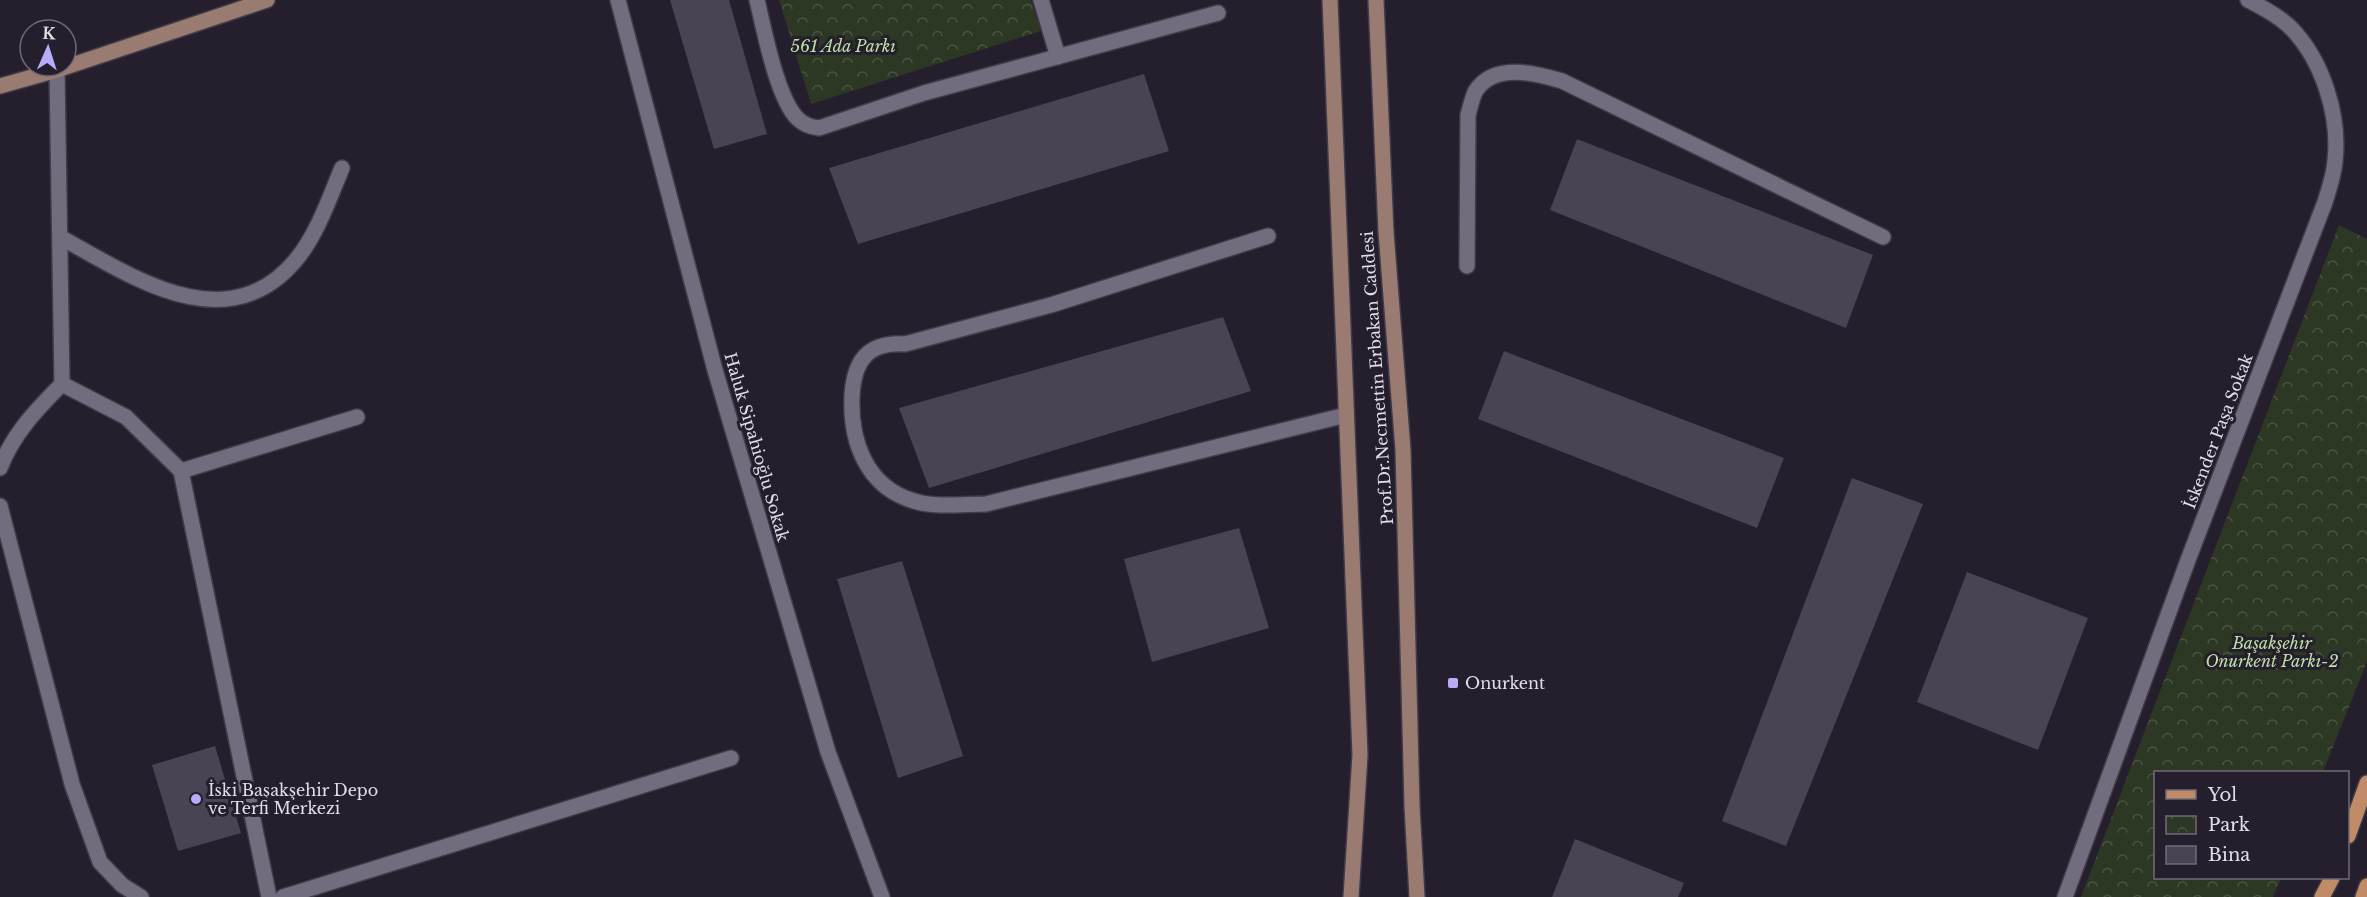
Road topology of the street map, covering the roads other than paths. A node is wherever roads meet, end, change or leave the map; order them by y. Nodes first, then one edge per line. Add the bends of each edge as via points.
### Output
1 (267, 0) edge
2 (618, 0) edge
3 (757, 0) edge
4 (1041, 0) edge
5 (1330, 0) edge
6 (1376, 0) edge
7 (2248, 0) edge
8 (232, 5) edge
9 (1218, 13) dead end
10 (1058, 57) junction
11 (78, 62) edge
12 (28, 78) edge
13 (57, 78) edge
14 (0, 86) edge
15 (342, 168) dead end
16 (1268, 236) dead end
17 (60, 237) junction
18 (1883, 237) dead end
19 (1467, 266) dead end
20 (62, 384) junction
21 (1346, 415) junction
22 (357, 417) dead end
23 (0, 468) edge
24 (181, 471) junction
25 (0, 506) edge
26 (731, 758) dead end
27 (2367, 783) edge
28 (2349, 833) edge
29 (2331, 879) edge
30 (2367, 886) edge
31 (141, 897) edge
32 (269, 897) edge
33 (283, 897) edge
34 (882, 897) edge
35 (1351, 897) edge
36 (1418, 897) edge
37 (2065, 897) edge
38 (2322, 897) edge
39 (2363, 897) edge

1 - 8 main road
2 - 34 street, Haluk Sipahioğlu Sokak via 722,392 828,752
3 - 10 street via 774,66 791,111 810,127 828,127 924,93
4 - 10 street
5 - 21 main road, Prof.Dr.Necmettin Erbakan Caddesi
6 - 36 main road, Prof.Dr.Necmettin Erbakan Caddesi via 1386,232 1403,450
7 - 37 street, İskender Paşa Sokak via 2291,28 2311,57 2328,91 2336,162 2325,202
8 - 11 main road
9 - 10 street
12 - 14 main road
13 - 17 street
15 - 17 street via 309,242 295,262 277,278 240,297 199,300 178,296
16 - 21 street via 1051,305 905,344 877,347 861,361 853,379 852,425 860,454 884,485 913,501 986,504
17 - 20 street
18 - 19 street via 1562,81 1520,71 1483,84 1475,92 1468,115
20 - 23 street via 32,413 8,448
20 - 24 street via 126,417
21 - 35 main road, Prof.Dr.Necmettin Erbakan Caddesi via 1360,755
22 - 24 street
24 - 32 street
25 - 31 street via 72,784 99,862
26 - 33 street
27 - 28 main road
29 - 38 main road
30 - 39 main road

